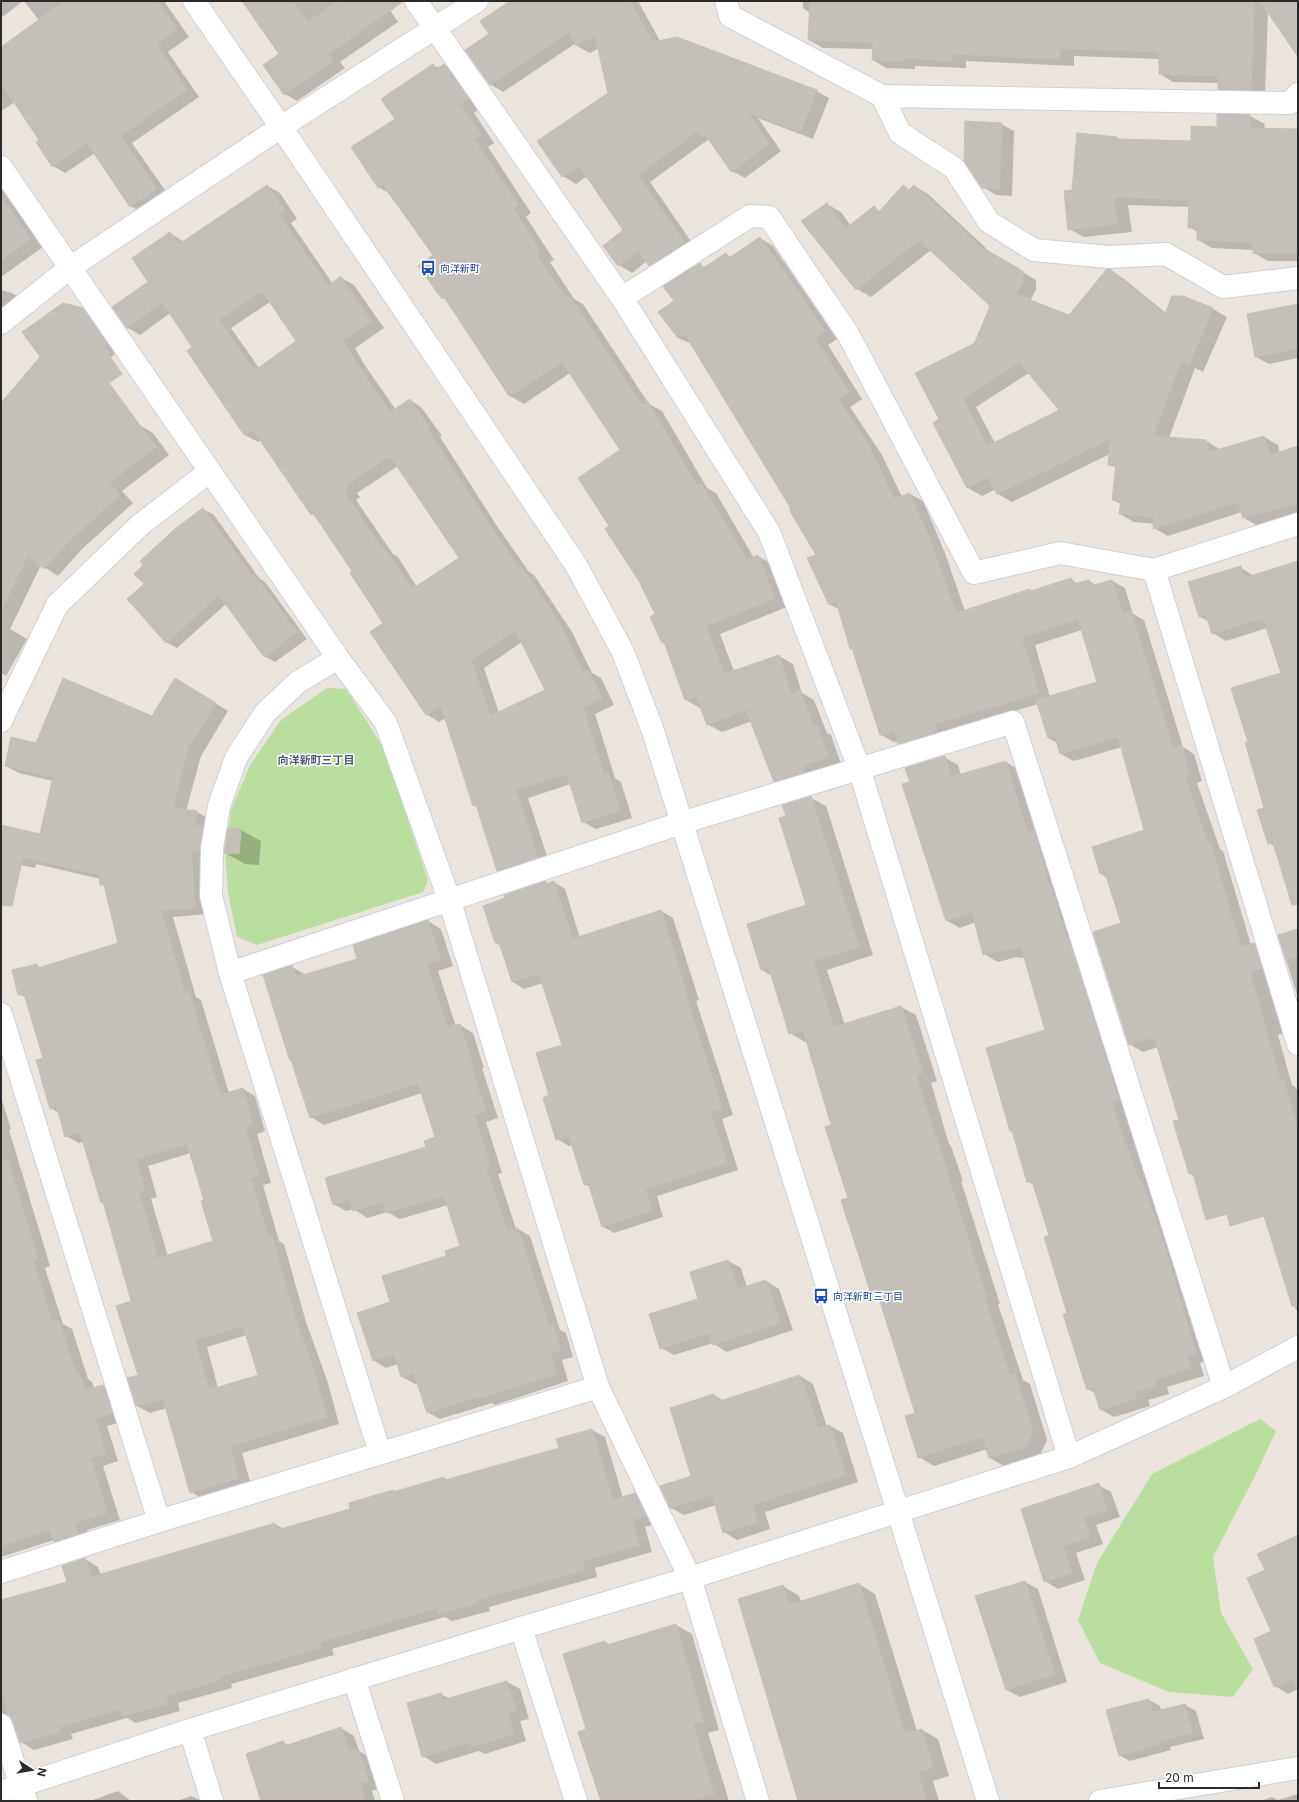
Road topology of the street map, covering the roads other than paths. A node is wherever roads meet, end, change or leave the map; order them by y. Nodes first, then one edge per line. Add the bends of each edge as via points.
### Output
1 (194, 1) edge
2 (416, 1) edge
3 (477, 1) edge
4 (726, 1) edge
5 (435, 28) junction
6 (1298, 94) edge
7 (882, 96) junction
8 (281, 127) junction
9 (1, 167) edge
10 (70, 268) junction
11 (1298, 278) edge
12 (622, 298) junction
13 (1, 323) edge
14 (210, 471) junction
15 (1298, 524) edge
16 (1154, 570) junction
17 (338, 658) junction
18 (1, 721) edge
19 (859, 768) junction
20 (681, 823) junction
21 (449, 899) junction
22 (230, 973) junction
23 (1, 1014) edge
24 (1298, 1044) edge
25 (1298, 1346) edge
26 (598, 1387) junction
27 (1224, 1388) junction
28 (380, 1453) junction
29 (1069, 1456) junction
30 (898, 1511) junction
31 (159, 1521) junction
32 (1, 1572) edge
33 (690, 1578) junction
34 (521, 1628) junction
35 (354, 1679) junction
36 (1, 1725) edge
37 (190, 1730) junction
38 (1298, 1768) edge
39 (16, 1793) edge
40 (1194, 1793) edge
41 (212, 1801) edge
42 (393, 1801) edge
43 (576, 1801) edge
44 (758, 1801) edge
45 (988, 1801) edge
46 (1100, 1801) edge

1 - 8 street
2 - 5 street
3 - 5 street
4 - 7 street via 730,16
5 - 8 street
5 - 12 street
6 - 7 street via 1290,103
7 - 11 street via 900,132 954,168 989,222 1034,250 1108,257 1166,254 1223,287
8 - 10 street
8 - 20 street via 576,565 623,652 653,731
9 - 10 street
10 - 13 street
10 - 14 street
12 - 16 street via 750,216 769,218 848,334 974,573 1060,553
12 - 19 street via 769,532
14 - 17 street
14 - 18 street via 140,525 57,605
15 - 16 street
16 - 24 street
17 - 21 street via 386,722
17 - 22 street via 298,682 265,713 236,758 219,806 212,848 211,896
19 - 20 street
19 - 27 street via 1013,722
19 - 29 street
20 - 21 street
20 - 30 street
21 - 22 street
21 - 26 street
22 - 28 street
23 - 31 street
25 - 27 street
26 - 28 street
26 - 33 street
27 - 29 street
28 - 31 street
29 - 30 street
30 - 33 street
30 - 45 street
31 - 32 street
33 - 34 street
33 - 44 street
34 - 35 street
34 - 43 street
35 - 37 street
35 - 42 street
36 - 39 street
37 - 39 street
37 - 41 street
38 - 40 street
40 - 46 street

